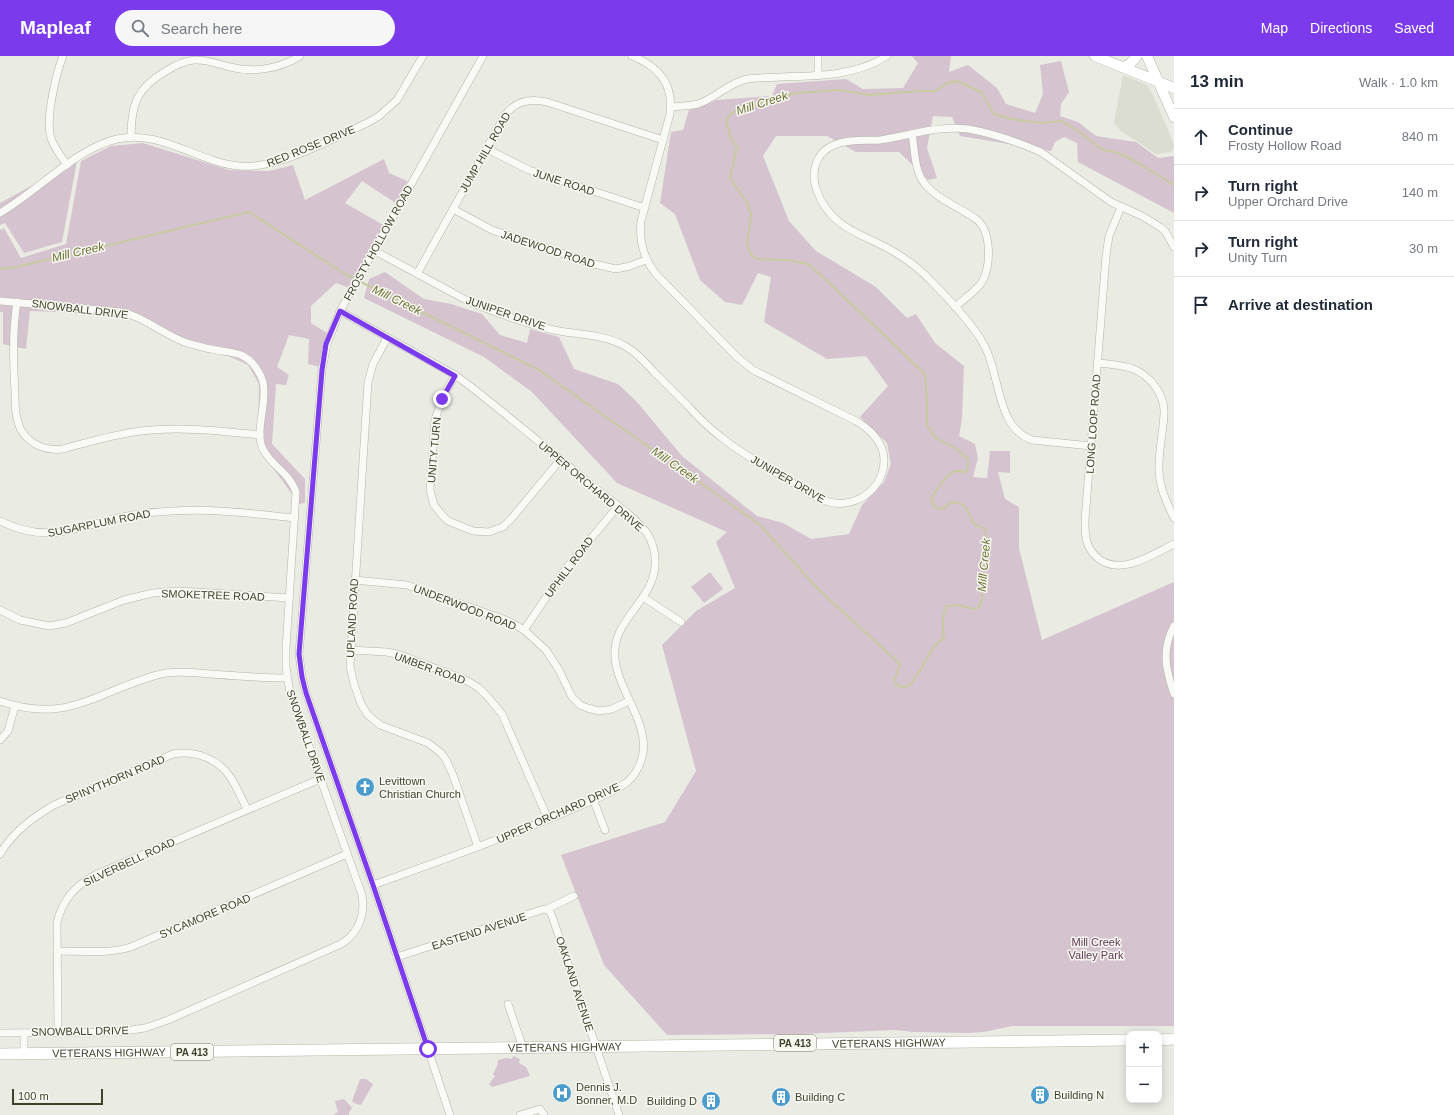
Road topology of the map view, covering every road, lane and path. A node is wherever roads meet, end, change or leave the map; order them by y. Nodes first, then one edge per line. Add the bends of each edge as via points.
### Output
1 (63, 56) edge
2 (300, 56) edge
3 (423, 56) edge
4 (483, 56) edge
5 (632, 56) edge
6 (818, 56) edge
7 (887, 56) edge
8 (1095, 56) edge
9 (1137, 56) edge
10 (1147, 56) edge
11 (1123, 67) junction
12 (818, 76) junction
13 (1159, 82) junction
14 (1174, 88) edge
15 (671, 107) junction
16 (1174, 117) edge
17 (912, 134) junction
18 (131, 137) junction
19 (663, 140) junction
20 (486, 149) junction
21 (67, 165) junction
22 (1121, 207) junction
23 (645, 208) junction
24 (453, 209) junction
25 (0, 213) edge
26 (1174, 247) edge
27 (375, 251) junction
28 (646, 260) junction
29 (417, 274) junction
30 (0, 301) edge
31 (17, 302) junction
32 (955, 307) junction
33 (340, 311) junction
34 (388, 338) junction
35 (1098, 363) junction
36 (455, 376) junction
37 (260, 435) junction
38 (1091, 446) junction
39 (561, 459) junction
40 (618, 506) junction
41 (295, 518) junction
42 (1174, 518) edge
43 (0, 521) edge
44 (1174, 544) edge
45 (354, 580) junction
46 (643, 597) junction
47 (289, 598) junction
48 (0, 610) edge
49 (681, 622) dead end
50 (1174, 626) edge
51 (524, 630) junction
52 (350, 650) junction
53 (1170, 669) edge
54 (287, 678) junction
55 (1174, 694) edge
56 (0, 700) edge
57 (629, 702) junction
58 (16, 706) junction
59 (0, 740) edge
60 (320, 778) junction
61 (593, 800) junction
62 (247, 809) junction
63 (548, 819) junction
64 (605, 830) dead end
65 (478, 847) junction
66 (0, 854) edge
67 (347, 854) junction
68 (373, 885) junction
69 (574, 896) dead end
70 (547, 909) junction
71 (57, 951) junction
72 (397, 957) junction
73 (508, 1004) dead end
74 (58, 1032) junction
75 (0, 1033) edge
76 (24, 1033) junction
77 (1174, 1039) edge
78 (1126, 1040) edge
79 (1162, 1040) edge
80 (596, 1047) junction
81 (523, 1048) junction
82 (428, 1049) junction
83 (0, 1054) edge
84 (24, 1054) junction
85 (542, 1112) edge
86 (450, 1115) edge
87 (520, 1115) edge
88 (618, 1115) edge

1 - 21 street via 49,127 53,144
2 - 18 street via 278,66 255,70 232,68 203,60 186,61 177,65 142,89 132,111
3 - 18 street, RED ROSE DRIVE via 397,100 380,116 277,162 261,166 228,165 153,138
4 - 27 street, FROSTY HOLLOW ROAD
5 - 15 street, JUNIPER DRIVE via 649,64 661,76 668,91
6 - 12 street
7 - 12 street via 868,66
8 - 11 main road
9 - 11 main road
10 - 13 main road
11 - 13 main road
12 - 15 street via 746,79 699,103
13 - 14 main road
13 - 16 main road
15 - 19 street, JUNIPER DRIVE
17 - 22 street via 967,129 1030,147 1051,158
17 - 32 street via 919,173 926,185 943,199 976,219 987,235 984,278 977,288
17 - 32 street via 881,140 842,142 831,146 814,169 815,184 821,200 835,219 910,262
18 - 21 street, RED ROSE DRIVE via 93,147
19 - 20 street, JUMP HILL ROAD via 547,102 531,100 516,105 507,112
19 - 23 street, JUNIPER DRIVE
20 - 23 street, JUNE ROAD via 529,170
20 - 24 street, JUMP HILL ROAD
21 - 25 street, RED ROSE DRIVE
22 - 26 street via 1160,227
22 - 35 street, LONG LOOP ROAD via 1109,236
23 - 28 street, JUNIPER DRIVE via 640,236
24 - 28 street, JADEWOOD ROAD via 492,230 594,264 616,269
24 - 29 street, JUMP HILL ROAD
27 - 29 street, JUNIPER DRIVE
27 - 33 street, FROSTY HOLLOW ROAD
28 - 29 street, JUNIPER DRIVE via 668,288 746,365 765,377 867,427 878,440 884,460 879,480 870,492 846,504 822,500 722,438 640,358 624,346 604,338 542,326 481,306
30 - 31 street, SNOWBALL DRIVE
31 - 37 street, SNOWBALL DRIVE via 132,314 187,343 244,356 257,369 263,383 264,403
31 - 37 street via 13,345 16,414 21,430 38,446 50,450 63,449 158,429
32 - 38 street via 979,336 989,354 1006,413 1015,430 1036,441
33 - 34 street, UPPER ORCHARD DRIVE
33 - 68 street, FROSTY HOLLOW ROAD via 326,344 322,370 299,654 306,693
34 - 36 street, UPPER ORCHARD DRIVE
34 - 45 street, UPLAND ROAD via 373,364 368,382
35 - 38 street, LONG LOOP ROAD
35 - 42 street via 1124,366 1141,372 1160,393 1164,412 1159,466 1161,483
36 - 39 street, UPPER ORCHARD DRIVE
36 - 39 street, UNITY TURN via 436,414 430,490 434,505 448,520 480,532 503,527
37 - 41 street, SNOWBALL DRIVE via 262,448 268,457 293,484 296,492
38 - 44 street, LONG LOOP ROAD via 1085,534 1090,550 1102,561 1120,565 1133,563
39 - 40 street, UPPER ORCHARD DRIVE
40 - 46 street, UPPER ORCHARD DRIVE via 640,526 654,547 655,572
40 - 51 street, UPHILL ROAD via 564,571
41 - 43 street, SUGARPLUM ROAD via 192,510 168,511 127,516 46,534 19,529
41 - 47 street, SNOWBALL DRIVE
45 - 51 street, UNDERWOOD ROAD via 407,585 506,620
45 - 52 street, UPLAND ROAD
46 - 49 street
46 - 57 street, UPPER ORCHARD DRIVE via 620,632 614,650 616,667
47 - 48 street, SMOKETREE ROAD via 153,593 124,600 66,623 49,626 20,620
47 - 54 street, SNOWBALL DRIVE
50 - 53 street via 1165,655
51 - 57 street, UNDERWOOD ROAD via 551,657 572,697 580,705 599,711
52 - 63 street, UMBER ROAD via 400,655 469,682 483,692 502,714
52 - 65 street, UPLAND ROAD via 352,677 364,711 380,725 428,743 441,753 449,765
53 - 55 street
54 - 58 street via 174,672 138,680 71,707 36,709
54 - 60 street, SNOWBALL DRIVE via 294,706
56 - 58 street
57 - 61 street, UPPER ORCHARD DRIVE via 642,733 641,761 627,782
58 - 59 street via 8,731
60 - 62 street, SILVERBELL ROAD
60 - 67 street, SNOWBALL DRIVE
61 - 63 street, UPPER ORCHARD DRIVE
61 - 64 street
62 - 66 street, SPINYTHORN ROAD via 231,777 216,762 190,753 173,754 54,805 20,829
62 - 71 street, SILVERBELL ROAD via 84,881 68,896 59,914
63 - 65 street, UPPER ORCHARD DRIVE
65 - 68 street, UPPER ORCHARD DRIVE
67 - 71 street, SYCAMORE ROAD via 131,947 102,951
67 - 74 street, SNOWBALL DRIVE via 362,895 363,909 357,929 341,944 145,1028 118,1032
68 - 72 street, FROSTY HOLLOW ROAD
69 - 70 street, EASTEND AVENUE
70 - 72 street, EASTEND AVENUE
70 - 80 street, OAKLAND AVENUE via 554,921
71 - 74 street, SILVERBELL ROAD
72 - 82 street, FROSTY HOLLOW ROAD
73 - 81 street
74 - 76 street, SNOWBALL DRIVE
75 - 76 street, SNOWBALL DRIVE
76 - 84 street
77 - 79 main road
78 - 80 main road, VETERANS HIGHWAY / PA 413
80 - 81 main road, VETERANS HIGHWAY / PA 413
80 - 88 street, OAKLAND AVENUE
81 - 82 main road, VETERANS HIGHWAY / PA 413
82 - 84 main road, VETERANS HIGHWAY / PA 413
82 - 86 street, FROSTY HOLLOW ROAD
83 - 84 main road, VETERANS HIGHWAY / PA 413
85 - 87 street

